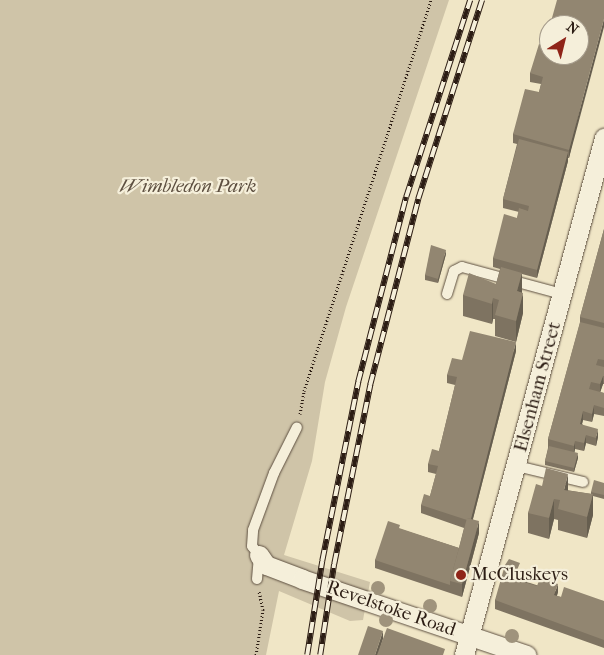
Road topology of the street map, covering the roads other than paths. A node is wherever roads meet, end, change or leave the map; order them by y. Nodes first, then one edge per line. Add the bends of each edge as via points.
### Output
1 (604, 138) edge
2 (447, 294) dead end
3 (562, 294) junction
4 (298, 423) road end
5 (517, 466) junction
6 (583, 482) dead end
7 (260, 555) junction
8 (257, 579) road end
9 (469, 635) junction
10 (464, 655) edge
11 (527, 655) edge

1 - 3 street, Elsenham Street
2 - 3 lane via 454,271 462,267
3 - 5 street, Elsenham Street
4 - 7 lane via 274,472 253,530 252,546
5 - 6 lane
5 - 9 street, Elsenham Street
7 - 8 lane
7 - 9 street, Revelstoke Road via 266,565 302,579
9 - 10 street, Elsenham Street
9 - 11 street, Revelstoke Road

